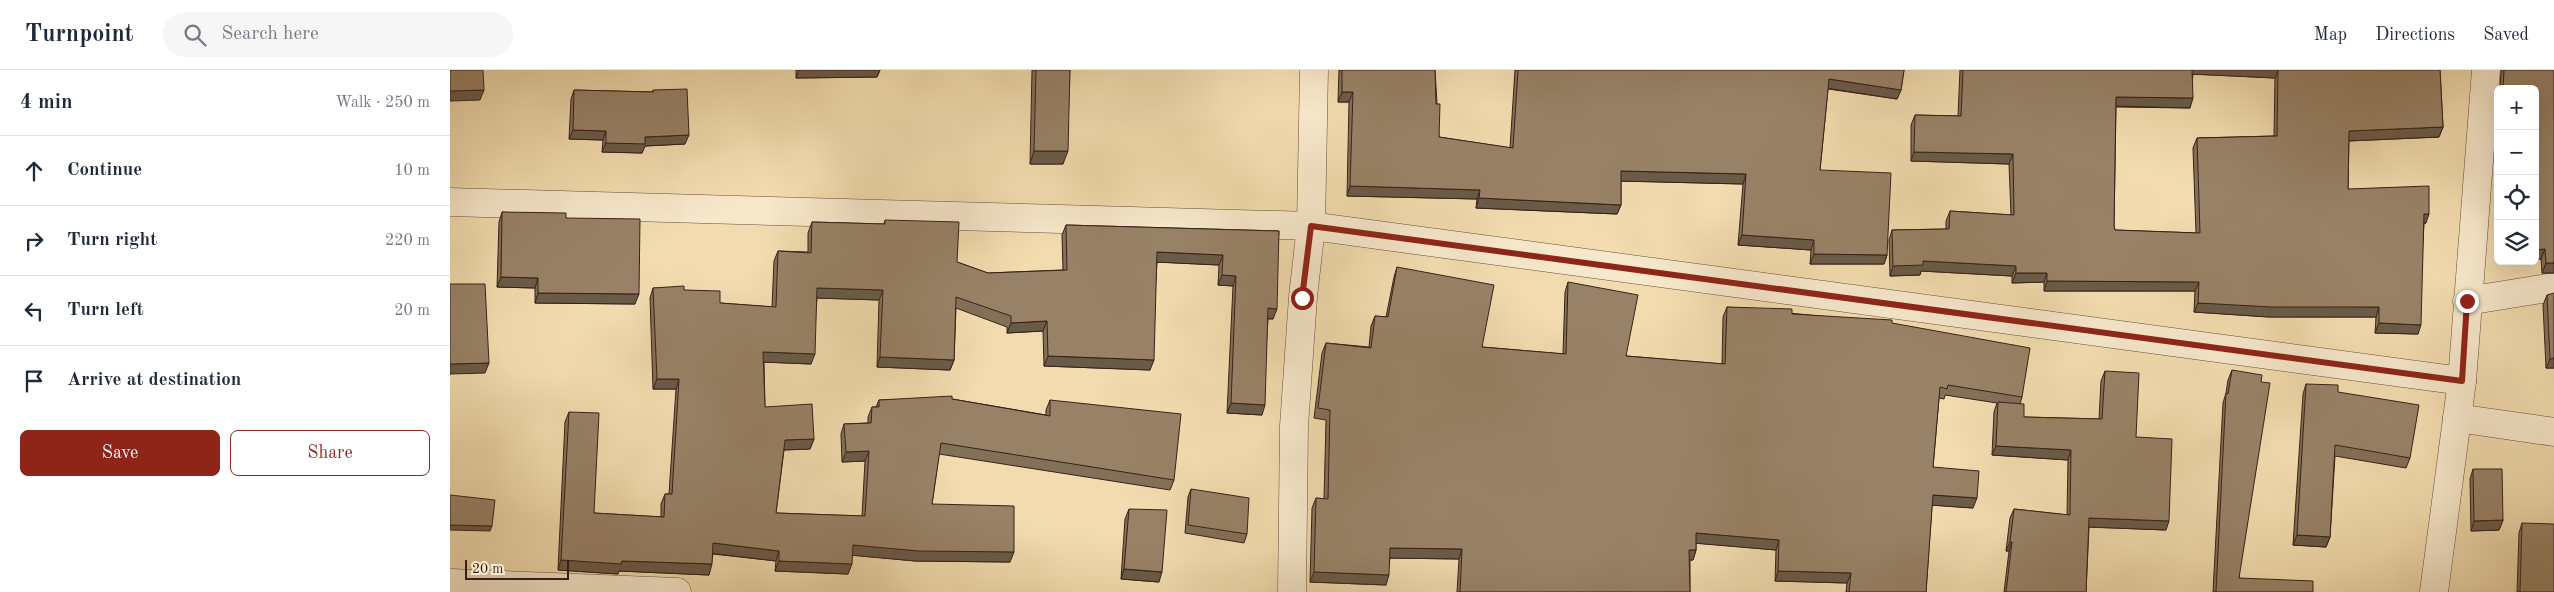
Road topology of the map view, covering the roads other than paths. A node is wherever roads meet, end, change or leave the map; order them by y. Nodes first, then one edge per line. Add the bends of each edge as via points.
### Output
1 (1314, 70) edge
2 (2486, 70) edge
3 (450, 202) edge
4 (1311, 226) junction
5 (2554, 287) edge
6 (2467, 301) junction
7 (2462, 381) junction
8 (2457, 418) junction
9 (2554, 432) edge
10 (450, 583) edge
11 (677, 592) edge
12 (1292, 592) edge
13 (2434, 592) edge

1 - 4 street
2 - 6 street
3 - 4 street
4 - 7 street
4 - 12 street via 1302,298 1294,426
5 - 6 street
6 - 7 street
7 - 8 street
8 - 9 street
8 - 13 street
10 - 11 street

